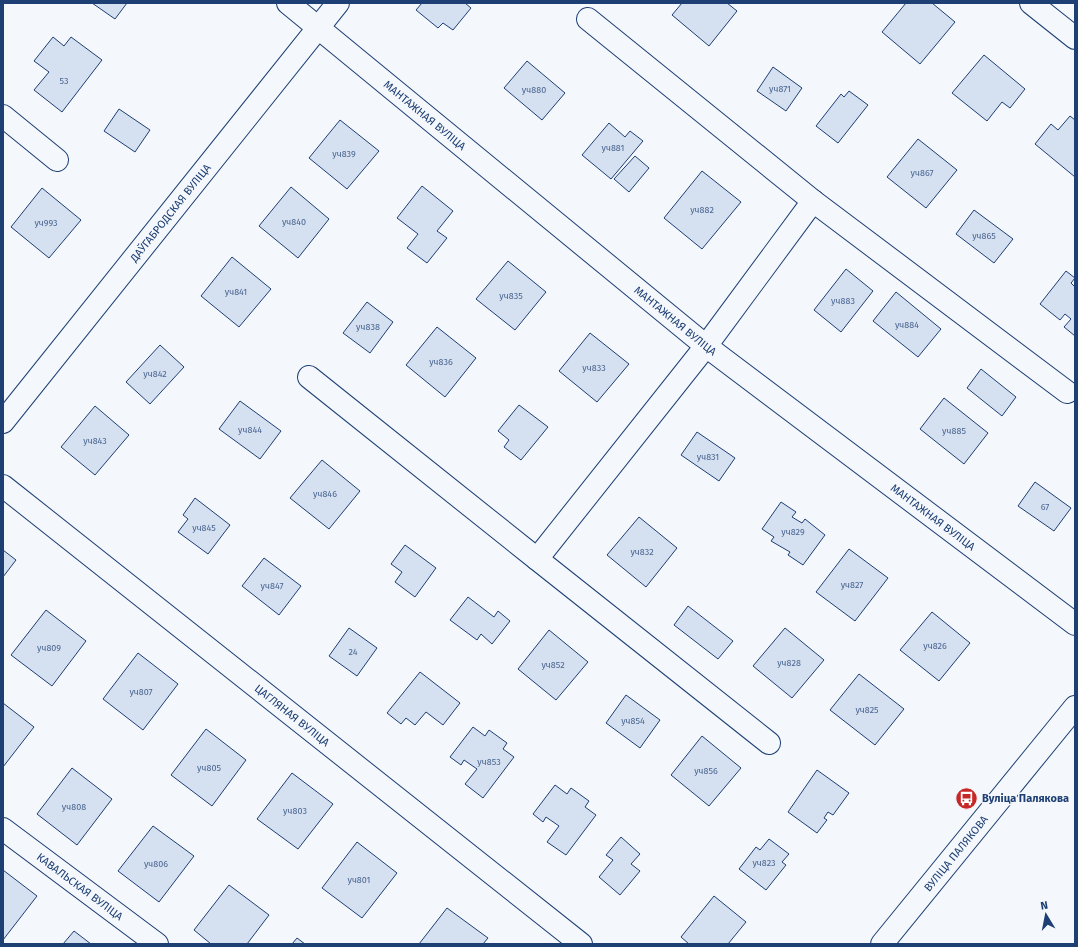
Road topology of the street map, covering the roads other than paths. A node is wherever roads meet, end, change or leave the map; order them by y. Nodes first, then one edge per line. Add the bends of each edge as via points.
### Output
1 (288, 3) edge
2 (338, 3) edge
3 (1031, 3) edge
4 (588, 19) dead end
5 (318, 28) junction
6 (1075, 38) edge
7 (3, 116) edge
8 (57, 160) dead end
9 (813, 201) junction
10 (706, 346) junction
11 (309, 377) dead end
12 (1067, 392) dead end
13 (3, 422) edge
14 (3, 486) edge
15 (537, 559) junction
16 (1075, 624) edge
17 (1075, 707) edge
18 (769, 743) dead end
19 (3, 829) edge
20 (157, 944) edge
21 (581, 944) edge
22 (882, 944) edge

1 - 5 street, МАНТАЖНАЯ ВУЛІЦА
2 - 5 street, ДАЎГАБРОДСКАЯ ВУЛІЦА
3 - 6 street
4 - 9 street
5 - 10 street, МАНТАЖНАЯ ВУЛІЦА
5 - 13 street, ДАЎГАБРОДСКАЯ ВУЛІЦА
7 - 8 street
9 - 10 street
9 - 12 street
10 - 15 street
10 - 16 street, МАНТАЖНАЯ ВУЛІЦА
11 - 15 street
14 - 21 street, ЦАГЛЯНАЯ ВУЛІЦА
15 - 18 street
17 - 22 street, ВУЛІЦА ПАЛЯКОВА
19 - 20 street, КАВАЛЬСКАЯ ВУЛІЦА

